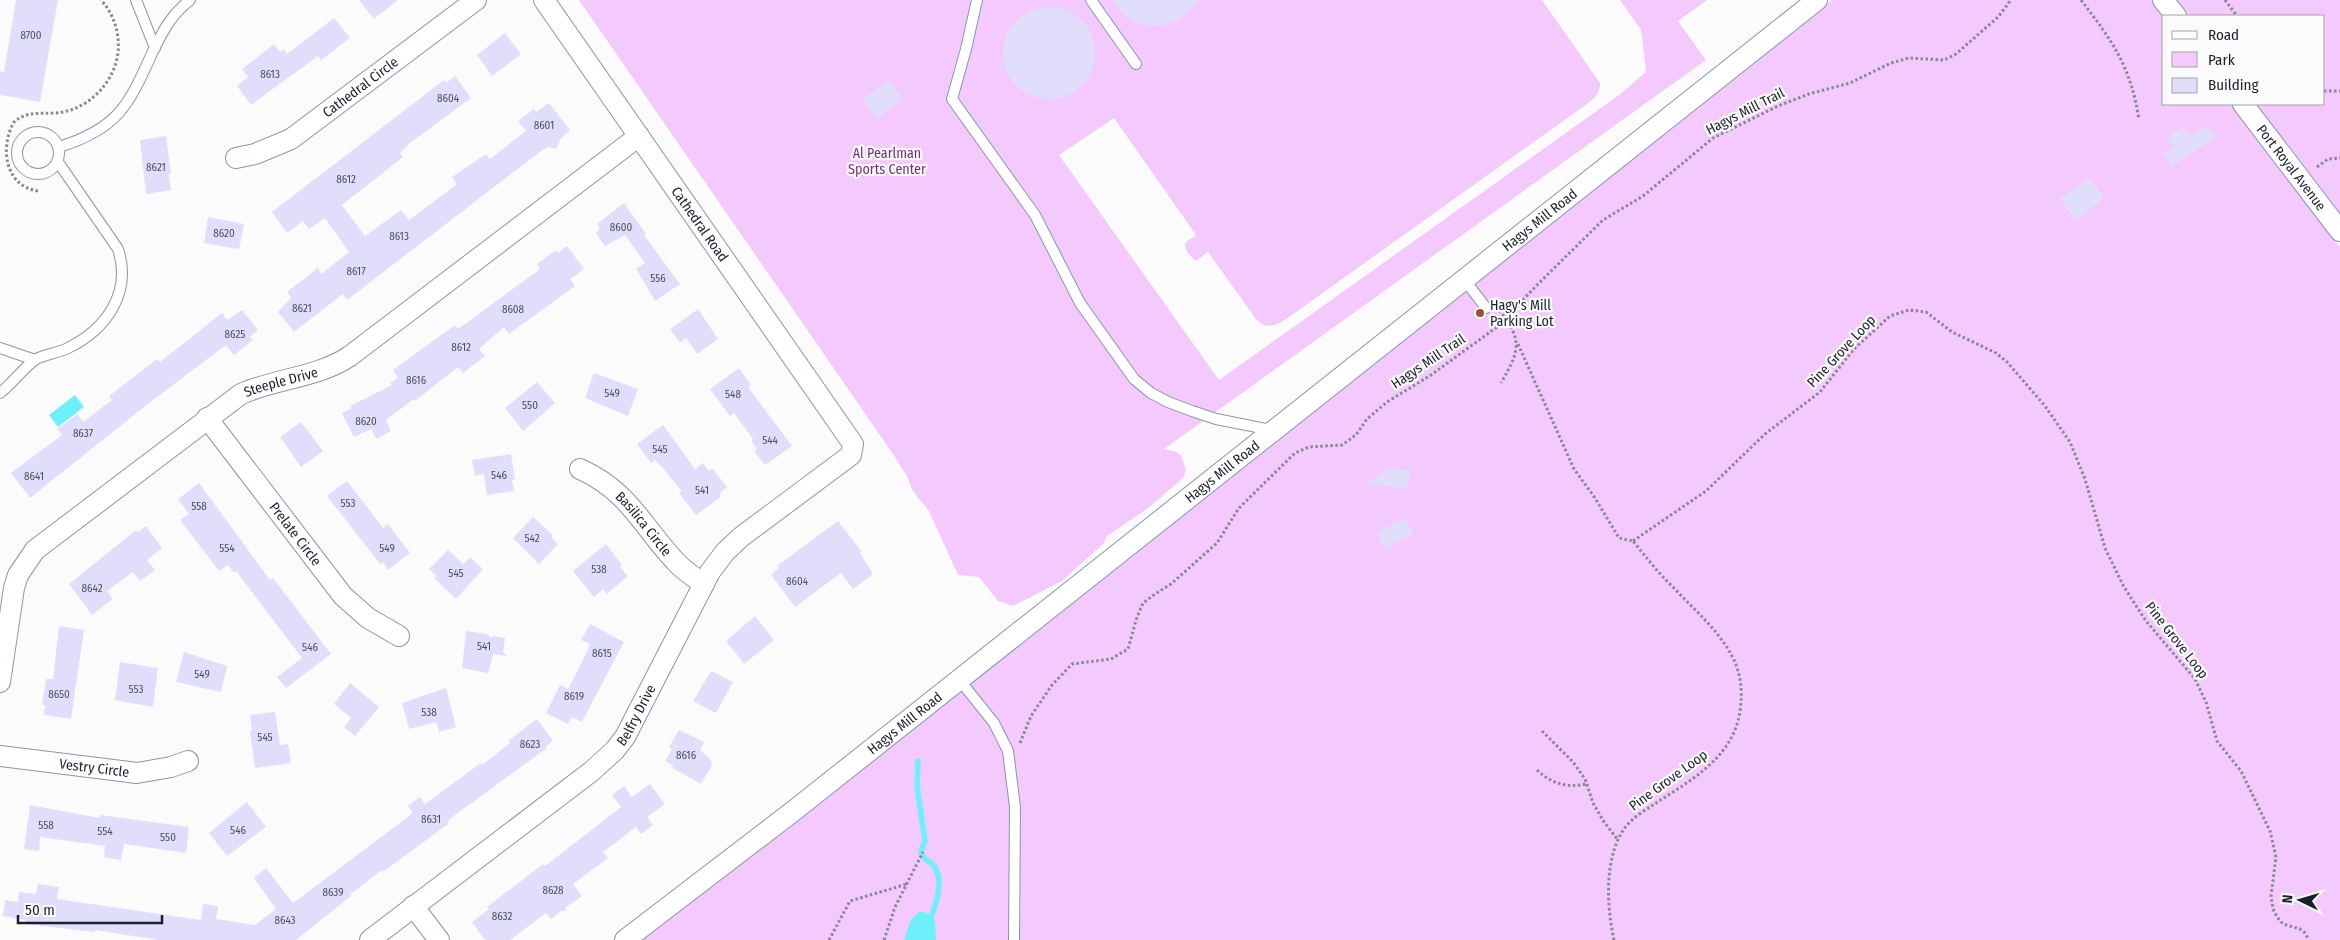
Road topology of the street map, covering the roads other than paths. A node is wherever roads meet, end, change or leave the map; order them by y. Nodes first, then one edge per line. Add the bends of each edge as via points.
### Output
1 (136, 0) edge
2 (190, 0) edge
3 (476, 0) edge
4 (544, 0) edge
5 (977, 0) edge
6 (1091, 0) edge
7 (1817, 0) edge
8 (2164, 0) edge
9 (2175, 15) edge
10 (155, 48) junction
11 (1136, 64) dead end
12 (2244, 105) edge
13 (639, 136) junction
14 (59, 147) junction
15 (236, 158) dead end
16 (58, 162) junction
17 (2340, 232) edge
18 (1464, 279) junction
19 (1486, 308) dead end
20 (0, 348) edge
21 (35, 360) junction
22 (0, 393) edge
23 (207, 418) junction
24 (1272, 430) junction
25 (853, 449) joint
26 (580, 469) dead end
27 (704, 584) junction
28 (399, 636) dead end
29 (958, 678) junction
30 (0, 682) edge
31 (0, 756) edge
32 (188, 760) dead end
33 (413, 906) junction
34 (370, 940) edge
35 (439, 940) edge
36 (625, 940) edge
37 (1014, 940) edge

1 - 10 lane
2 - 10 lane via 170,18
3 - 15 street, Cathedral Circle via 291,140
4 - 13 street, Cathedral Road
5 - 24 lane via 952,99 1035,215 1080,303 1134,379 1151,393 1209,416
6 - 11 lane
7 - 18 street, Hagys Mill Road
8 - 9 street
10 - 14 lane via 120,113 92,135
12 - 17 street, Port Royal Avenue
13 - 23 street, Steeple Drive via 344,360 327,369 241,394
13 - 25 street, Cathedral Road via 853,444
14 - 16 lane
14 - 16 lane via 50,135 36,132 23,138 17,151 21,166 33,174 47,172
16 - 21 lane via 118,249 123,279 114,307 93,332 67,348
18 - 19 lane
18 - 24 street, Hagys Mill Road
20 - 21 lane
21 - 22 lane
23 - 28 street, Prelate Circle via 343,596 368,618
23 - 30 street, Steeple Drive via 46,540 26,562 18,575 10,602
24 - 29 street, Hagys Mill Road
25 - 27 street, Belfry Drive via 851,455 733,544
26 - 27 street, Basilica Circle via 619,493 678,563
27 - 33 street, Belfry Drive via 625,737 615,750 592,771
29 - 36 street, Hagys Mill Road via 796,809
29 - 37 lane via 994,722 1011,766 1015,807
31 - 32 street, Vestry Circle via 137,773 162,770
33 - 34 street, Belfry Drive
33 - 35 street

